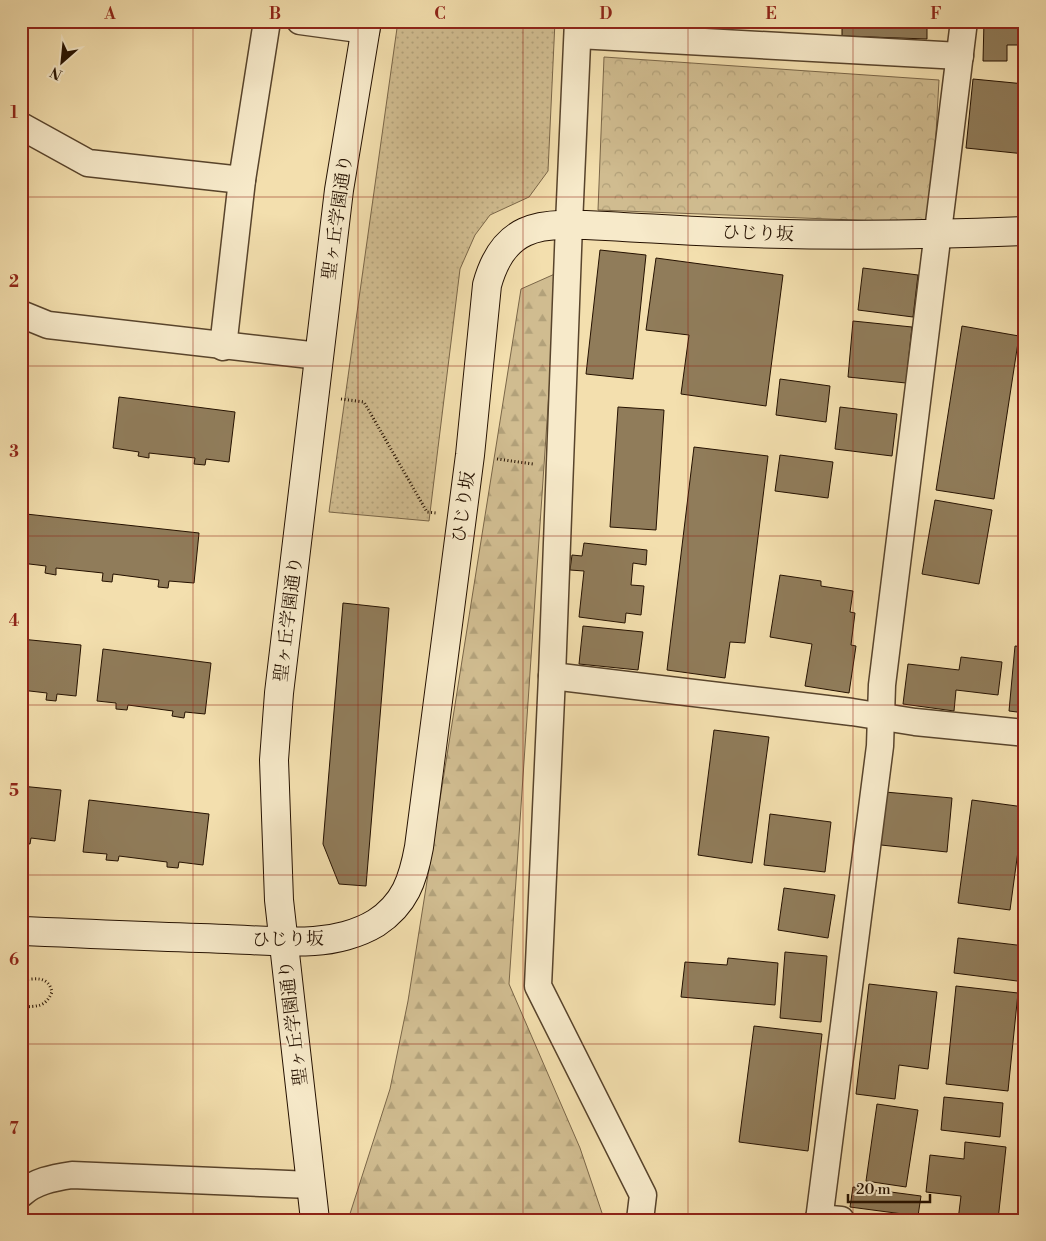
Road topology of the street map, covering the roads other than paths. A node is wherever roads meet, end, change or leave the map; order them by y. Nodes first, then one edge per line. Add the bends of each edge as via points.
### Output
1 (267, 21) edge
2 (300, 21) edge
3 (964, 21) edge
4 (366, 26) edge
5 (578, 28) edge
6 (960, 56) junction
7 (21, 126) edge
8 (242, 180) junction
9 (569, 224) junction
10 (1025, 231) edge
11 (938, 235) junction
12 (21, 314) edge
13 (223, 346) junction
14 (319, 356) junction
15 (552, 676) junction
16 (881, 718) junction
17 (1025, 733) edge
18 (21, 931) edge
19 (283, 940) junction
20 (312, 1185) junction
21 (21, 1194) edge
22 (826, 1219) edge
23 (315, 1220) edge
24 (640, 1220) edge

1 - 8 street
2 - 4 street
3 - 6 street
4 - 14 street, 聖ヶ丘学園通り via 339,190
5 - 6 street
5 - 9 street
6 - 11 street
7 - 8 street via 88,163
8 - 13 street
9 - 11 street, ひじり坂 via 749,233
9 - 15 street
9 - 19 street, ひじり坂 via 537,228 511,242 494,262 487,285 470,455 412,880 404,898 390,912 360,931 314,941
10 - 11 street, ひじり坂
11 - 16 street
12 - 13 street via 48,325
13 - 14 street
14 - 19 street, 聖ヶ丘学園通り via 276,724 274,793
15 - 16 street
15 - 24 street via 538,986 643,1195
16 - 17 street
16 - 22 street
18 - 19 street, ひじり坂
19 - 20 street, 聖ヶ丘学園通り
20 - 21 street via 72,1175 48,1178
20 - 23 street, 聖ヶ丘学園通り

